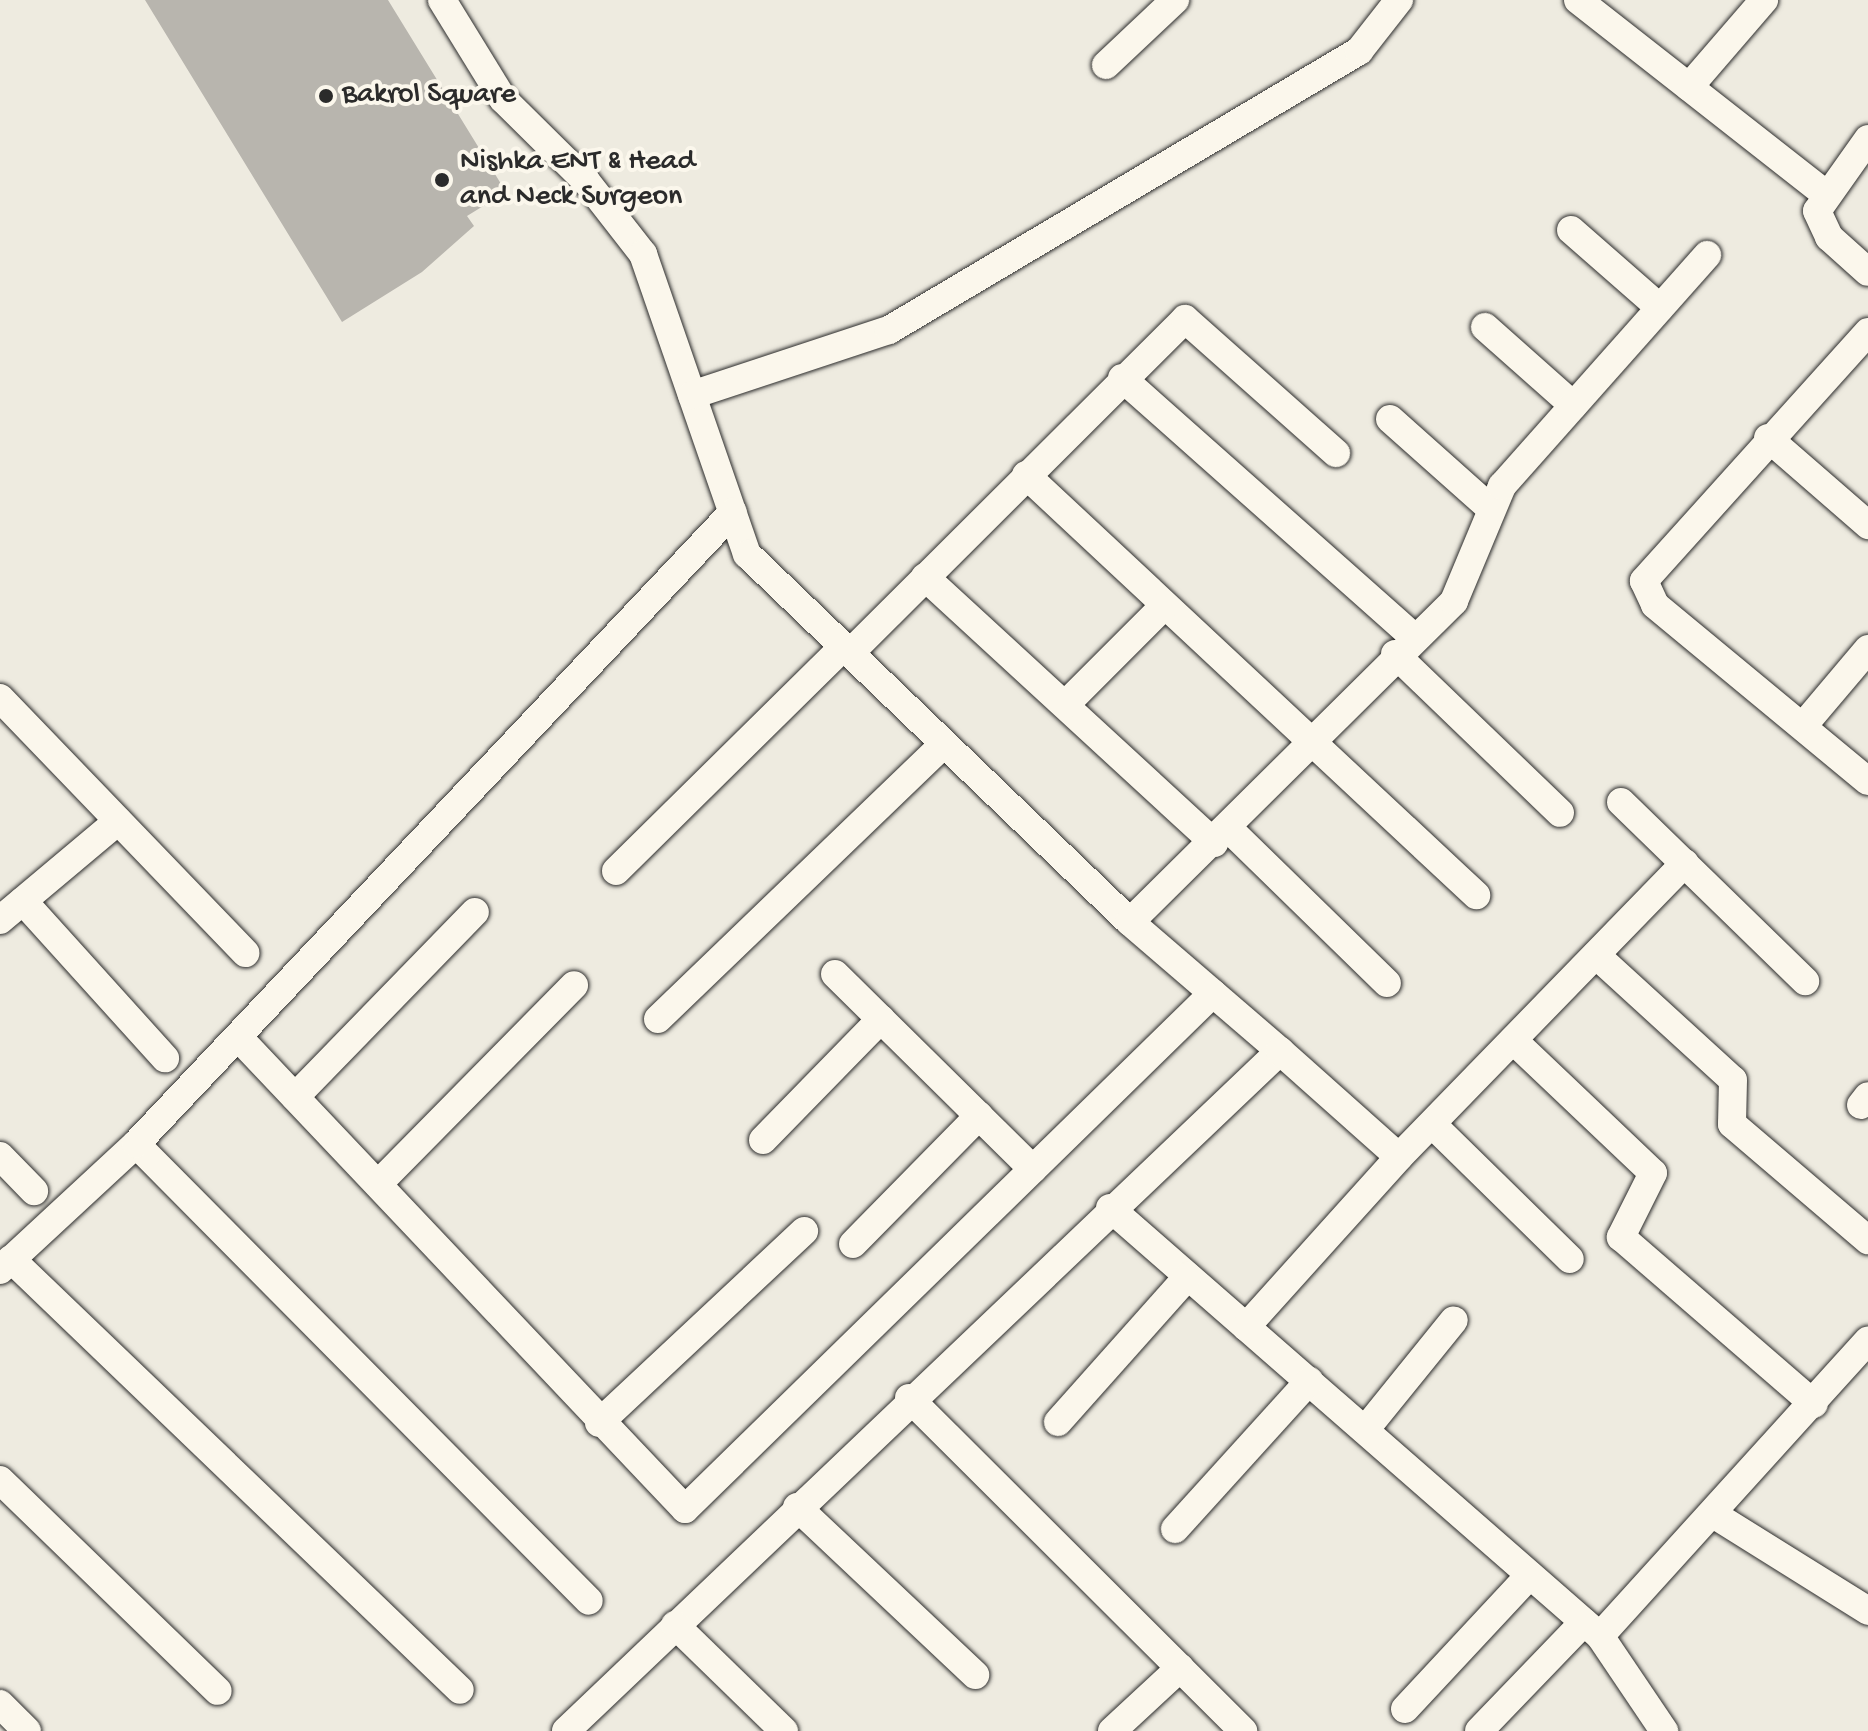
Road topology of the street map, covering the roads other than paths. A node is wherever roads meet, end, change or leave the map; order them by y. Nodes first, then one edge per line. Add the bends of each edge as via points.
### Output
1 (442, 0) edge
2 (1175, 0) edge
3 (1399, 0) edge
4 (1578, 0) edge
5 (1764, 0) edge
6 (1106, 65) dead end
7 (1689, 87) junction
8 (1868, 139) edge
9 (1824, 193) junction
10 (1571, 230) dead end
11 (1707, 255) dead end
12 (1868, 272) edge
13 (1660, 308) junction
14 (1485, 327) dead end
15 (1868, 332) edge
16 (1122, 378) junction
17 (692, 395) junction
18 (1573, 405) junction
19 (1390, 419) dead end
20 (1768, 438) junction
21 (1336, 453) dead end
22 (1026, 475) junction
23 (1490, 508) junction
24 (733, 512) junction
25 (1868, 525) edge
26 (925, 577) junction
27 (1164, 606) junction
28 (1405, 646) junction
29 (1868, 649) edge
30 (846, 650) junction
31 (0, 698) edge
32 (1066, 704) junction
33 (1803, 726) junction
34 (1309, 743) junction
35 (944, 744) junction
36 (1868, 781) edge
37 (1621, 802) dead end
38 (1560, 813) dead end
39 (118, 821) junction
40 (1221, 835) junction
41 (1685, 863) junction
42 (616, 871) dead end
43 (1476, 895) dead end
44 (23, 901) junction
45 (475, 912) dead end
46 (0, 920) edge
47 (1130, 922) junction
48 (245, 953) dead end
49 (1596, 955) junction
50 (835, 974) dead end
51 (1805, 981) dead end
52 (1387, 983) dead end
53 (574, 985) dead end
54 (1213, 993) junction
55 (658, 1019) dead end
56 (881, 1019) junction
57 (238, 1037) junction
58 (1515, 1042) junction
59 (1280, 1051) junction
60 (165, 1058) dead end
61 (295, 1097) junction
62 (979, 1116) junction
63 (1434, 1126) junction
64 (763, 1140) dead end
65 (136, 1144) junction
66 (0, 1156) edge
67 (1399, 1157) junction
68 (1033, 1169) junction
69 (381, 1181) junction
70 (34, 1191) dead end
71 (1110, 1208) junction
72 (804, 1231) dead end
73 (1868, 1240) edge
74 (853, 1244) dead end
75 (1570, 1259) dead end
76 (6, 1264) edge
77 (1188, 1276) junction
78 (1454, 1320) dead end
79 (1246, 1327) junction
80 (1868, 1340) edge
81 (1309, 1381) junction
82 (909, 1398) junction
83 (1814, 1404) junction
84 (1058, 1422) dead end
85 (599, 1423) junction
86 (1365, 1430) junction
87 (0, 1480) edge
88 (797, 1507) junction
89 (1713, 1514) junction
90 (1175, 1529) dead end
91 (1530, 1575) junction
92 (589, 1601) dead end
93 (1868, 1611) edge
94 (675, 1625) junction
95 (1592, 1629) junction
96 (1180, 1668) junction
97 (975, 1675) dead end
98 (460, 1690) dead end
99 (218, 1691) dead end
100 (0, 1704) edge
101 (1405, 1709) dead end
102 (572, 1729) edge
103 (27, 1731) edge
104 (784, 1731) edge
105 (1112, 1731) edge
106 (1243, 1731) edge
107 (1479, 1731) edge
108 (1664, 1731) edge

1 - 17 street via 503,99 586,181 643,254
2 - 6 street
3 - 17 street via 1359,51 889,330
4 - 7 street
5 - 7 street
7 - 9 street
8 - 9 street
9 - 12 street via 1817,211 1821,227
10 - 13 street
11 - 13 street
13 - 18 street
14 - 18 street
15 - 20 street
16 - 21 street via 1185,319
16 - 22 street
16 - 28 street
17 - 24 street
18 - 23 street
19 - 23 street
20 - 25 street
20 - 33 street via 1644,581 1655,605
22 - 26 street
22 - 27 street
23 - 28 street via 1454,601
24 - 30 street via 747,554
24 - 57 street
26 - 30 street
26 - 32 street
27 - 32 street
27 - 34 street
28 - 34 street
28 - 38 street
29 - 33 street
30 - 35 street
30 - 42 street
31 - 39 street
32 - 40 street
33 - 36 street
34 - 40 street
34 - 43 street
35 - 47 street
35 - 55 street
37 - 41 street
39 - 44 street
39 - 48 street
40 - 47 street
40 - 52 street
41 - 49 street
41 - 51 street
44 - 46 street
44 - 60 street
45 - 61 street
47 - 54 street
49 - 58 street
49 - 73 street via 1733,1080 1732,1124
50 - 56 street
53 - 69 street
54 - 59 street
54 - 68 street
56 - 62 street
56 - 64 street
57 - 61 street
57 - 65 street
58 - 63 street
58 - 83 street via 1653,1173 1621,1237
59 - 67 street
59 - 71 street
61 - 69 street
62 - 68 street
62 - 74 street
63 - 67 street
63 - 75 street
65 - 76 street
65 - 92 street
66 - 70 street
67 - 79 street
68 - 85 street via 685,1509
69 - 85 street
71 - 77 street
71 - 82 street
72 - 85 street
76 - 98 street
77 - 79 street
77 - 84 street
78 - 86 street
79 - 81 street
80 - 83 street
81 - 86 street
81 - 90 street
82 - 88 street
82 - 96 street
83 - 89 street
86 - 91 street
87 - 99 street
88 - 94 street
88 - 97 street
89 - 93 street
89 - 95 street
91 - 95 street
91 - 101 street
94 - 102 street
94 - 104 street
95 - 107 street
95 - 108 street
96 - 105 street
96 - 106 street
100 - 103 street

